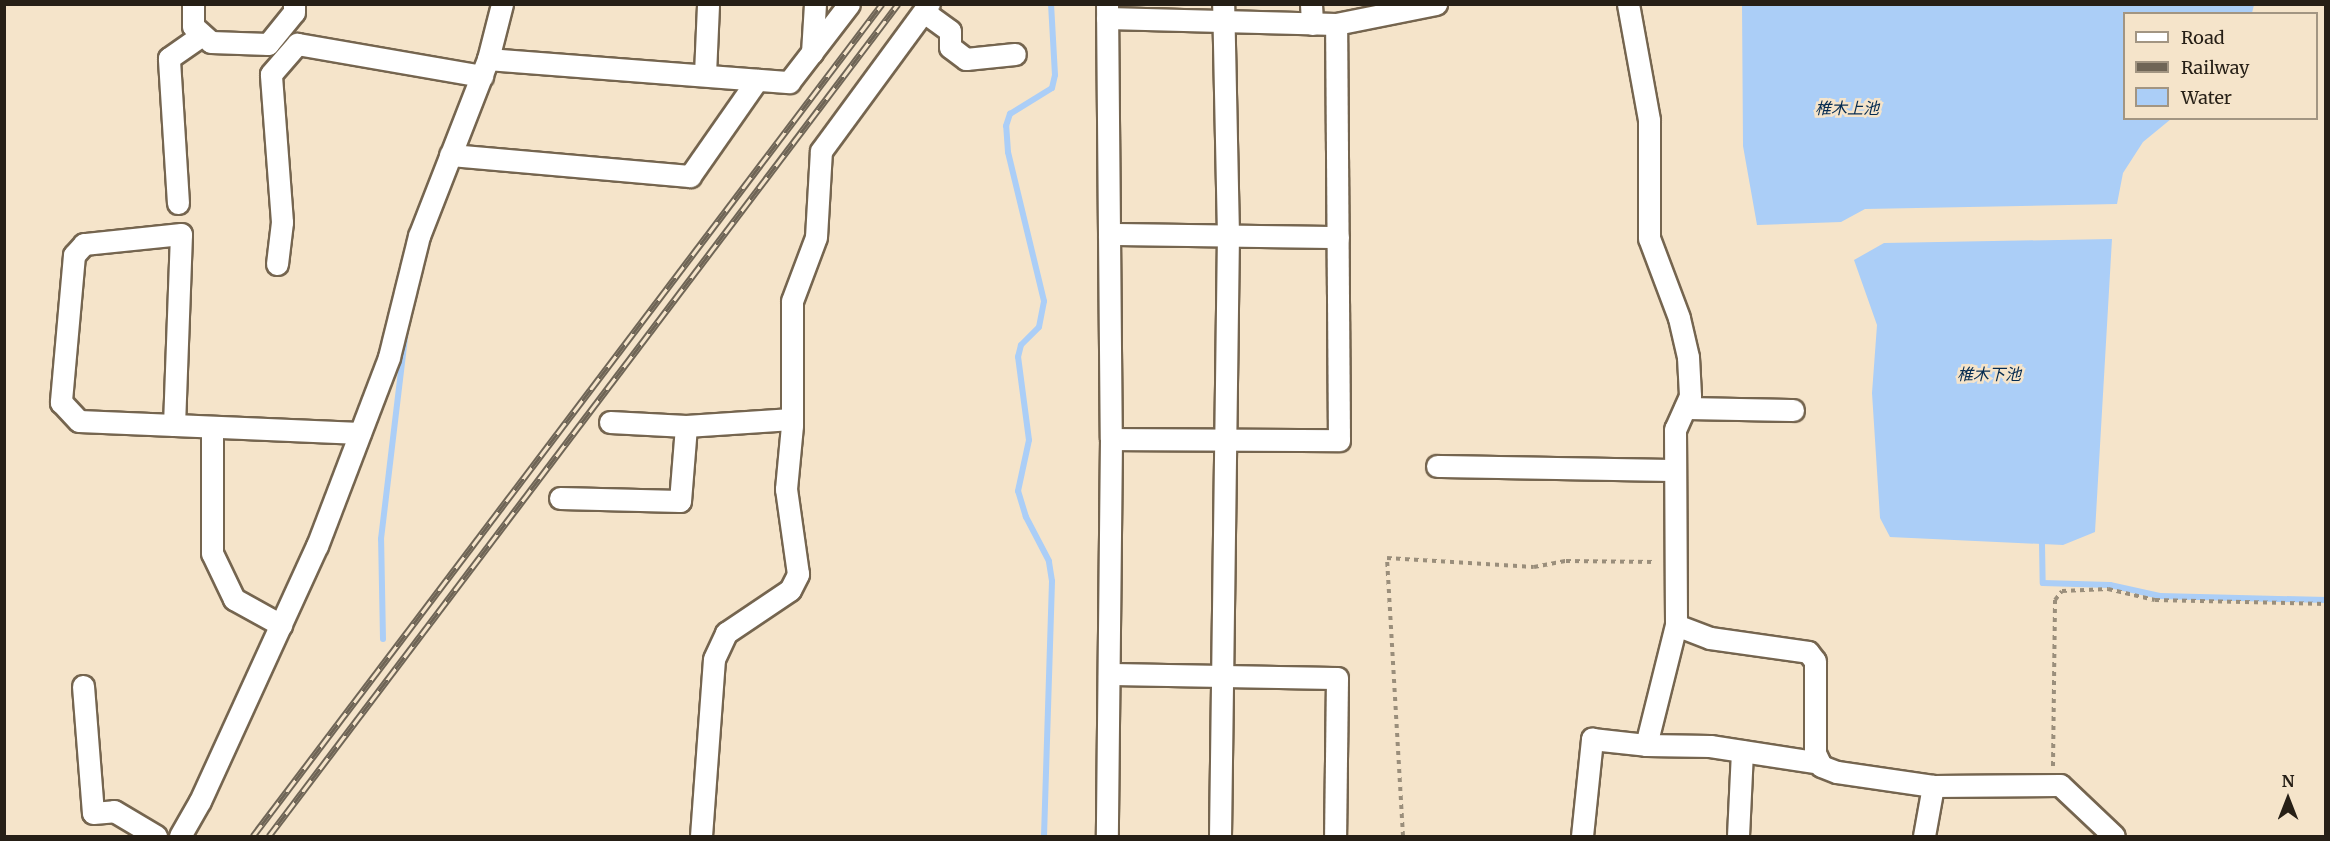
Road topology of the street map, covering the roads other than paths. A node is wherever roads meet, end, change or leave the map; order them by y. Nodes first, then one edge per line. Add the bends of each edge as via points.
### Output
1 (193, 4) edge
2 (294, 4) edge
3 (502, 4) edge
4 (708, 4) edge
5 (815, 4) edge
6 (849, 4) edge
7 (1436, 4) edge
8 (1628, 4) edge
9 (927, 8) edge
10 (1107, 11) edge
11 (1224, 12) edge
12 (1311, 14) edge
13 (1336, 24) junction
14 (202, 35) junction
15 (273, 38) junction
16 (290, 52) junction
17 (813, 53) junction
18 (1015, 54) dead end
19 (490, 64) junction
20 (705, 74) junction
21 (757, 80) junction
22 (456, 155) junction
23 (178, 203) dead end
24 (1109, 234) junction
25 (1228, 235) junction
26 (1338, 237) junction
27 (277, 264) dead end
28 (1685, 408) junction
29 (1793, 410) dead end
30 (792, 419) junction
31 (610, 422) dead end
32 (174, 425) junction
33 (686, 426) junction
34 (213, 427) junction
35 (360, 433) junction
36 (1224, 438) junction
37 (1111, 439) junction
38 (1437, 466) dead end
39 (1676, 470) junction
40 (560, 498) dead end
41 (1676, 625) junction
42 (281, 626) junction
43 (1109, 674) junction
44 (1221, 675) junction
45 (82, 686) dead end
46 (1646, 746) junction
47 (1742, 751) junction
48 (1820, 763) junction
49 (1933, 786) junction
50 (156, 837) edge
51 (180, 837) edge
52 (701, 837) edge
53 (1107, 837) edge
54 (1220, 837) edge
55 (1335, 837) edge
56 (1582, 837) edge
57 (1738, 837) edge
58 (1924, 837) edge
59 (2114, 837) edge

1 - 14 street via 193,26
2 - 15 street via 294,12
3 - 19 street
4 - 20 street
5 - 17 street
6 - 17 street
7 - 13 street
8 - 28 street via 1649,120 1649,238 1679,318 1688,357 1690,396
9 - 18 street via 950,31 950,47 966,59
9 - 30 street via 821,151 816,237 792,301
10 - 11 street
10 - 24 street
11 - 12 street
11 - 25 street
12 - 13 street
13 - 26 street
14 - 15 street via 211,42 268,44
14 - 23 street via 169,58
15 - 16 street
16 - 19 street via 297,44
16 - 27 street via 271,74 282,222
17 - 21 street via 789,82
19 - 20 street
19 - 22 street
20 - 21 street
21 - 22 street via 690,176
22 - 35 street via 419,236 389,357
24 - 25 street
24 - 37 street
25 - 26 street
25 - 36 street
26 - 36 street via 1339,440
28 - 29 street
28 - 39 street via 1676,429
30 - 33 street
30 - 52 street via 786,489 798,574 790,590 726,633 714,659
31 - 33 street
32 - 32 street via 79,421 61,402 74,255 84,244 181,234
32 - 34 street
33 - 40 street via 680,501
34 - 35 street
34 - 42 street via 212,553 234,599
35 - 42 street via 317,546
36 - 37 street
36 - 44 street
37 - 43 street
38 - 39 street
39 - 41 street
41 - 46 street
41 - 48 street via 1710,638 1808,652 1815,661 1815,753
42 - 51 street
43 - 44 street
43 - 53 street
44 - 54 street
44 - 55 street via 1337,678
45 - 50 street via 93,813 114,811
46 - 47 street
46 - 56 street via 1592,739
47 - 48 street
47 - 57 street
48 - 49 street via 1837,772
49 - 58 street
49 - 59 street via 2060,785

